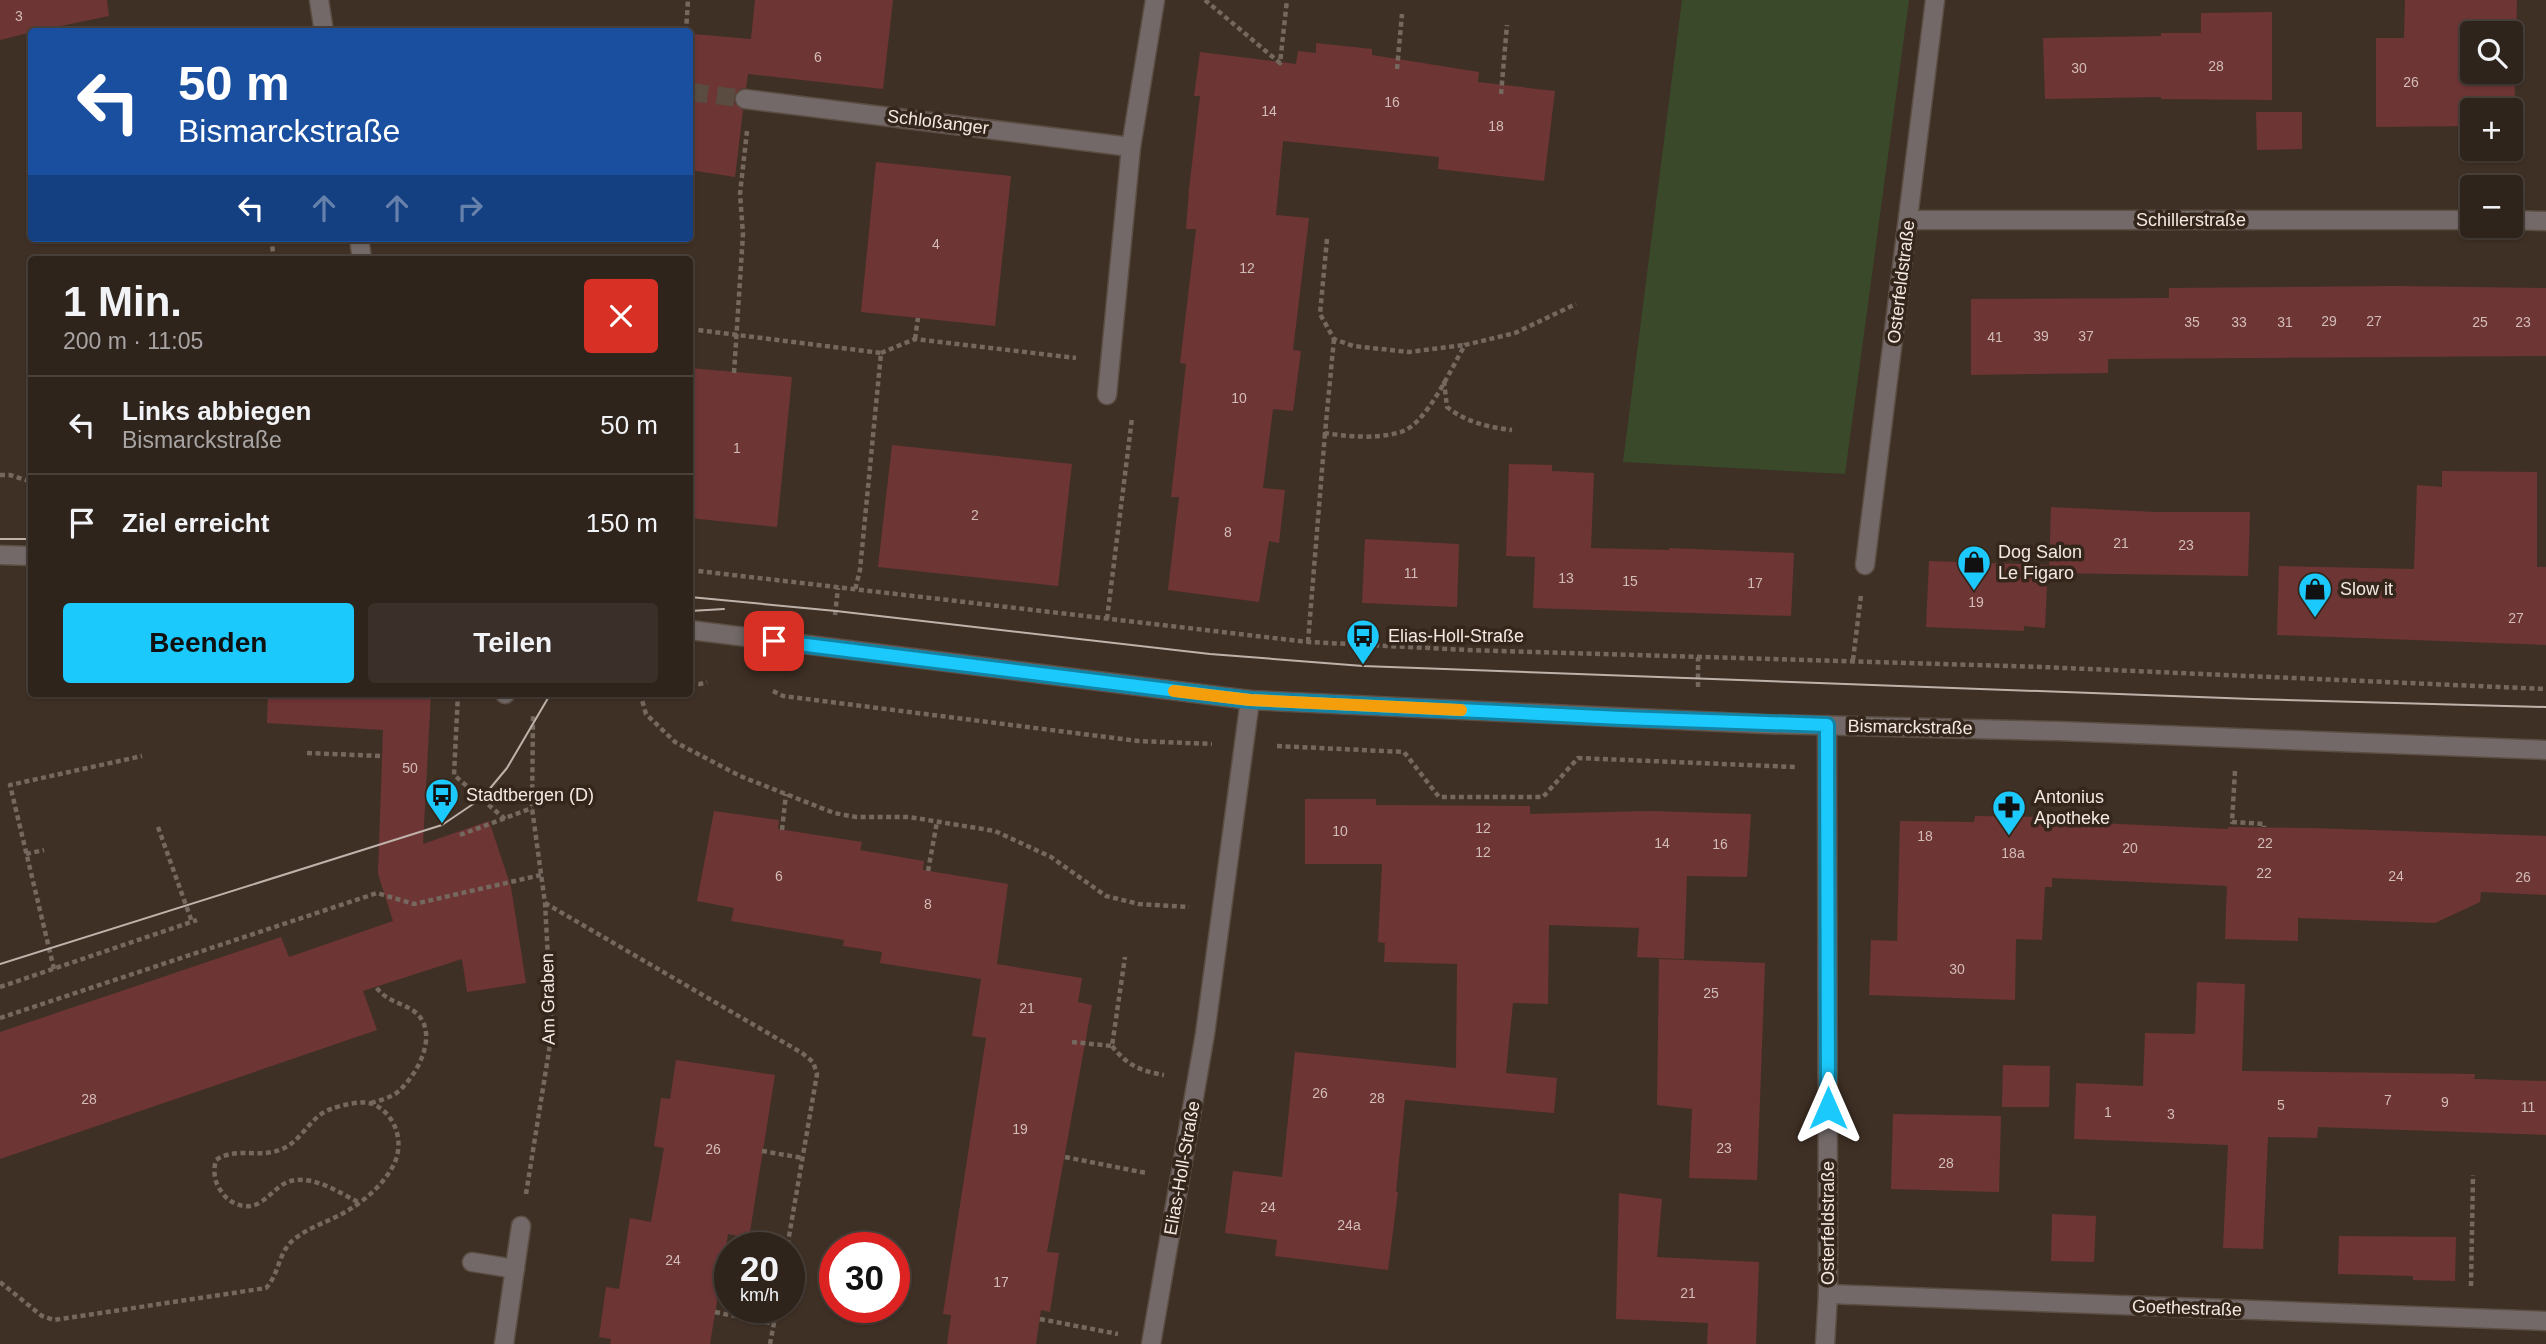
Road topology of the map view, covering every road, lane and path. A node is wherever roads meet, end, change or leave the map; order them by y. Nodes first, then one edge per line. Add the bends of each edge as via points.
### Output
1 (319, 0) edge
2 (688, 0) edge
3 (1155, 0) edge
4 (1205, 0) edge
5 (1287, 0) edge
6 (1935, 0) edge
7 (1402, 14) dead end
8 (1507, 25) dead end
9 (323, 28) edge
10 (686, 28) edge
11 (1397, 69) dead end
12 (1501, 94) dead end
13 (745, 99) tunnel mouth
14 (1131, 147) junction
15 (742, 172) dead end
16 (1909, 220) junction
17 (2460, 220) edge
18 (2523, 220) edge
19 (2546, 221) edge
20 (1327, 239) dead end
21 (1576, 304) dead end
22 (918, 318) dead end
23 (693, 329) edge
24 (737, 334) junction
25 (915, 339) junction
26 (1334, 339) junction
27 (1465, 345) junction
28 (881, 353) junction
29 (1110, 360) junction
30 (734, 373) dead end
31 (1444, 380) junction
32 (1107, 396) dead end
33 (1512, 430) dead end
34 (1325, 433) junction
35 (0, 475) edge
36 (28, 481) edge
37 (0, 555) edge
38 (28, 556) edge
39 (1865, 565) joint
40 (693, 570) edge
41 (855, 590) junction
42 (693, 630) edge
43 (1308, 642) junction
44 (1853, 660) junction
45 (707, 682) dead end
46 (693, 683) edge
47 (2546, 689) edge
48 (773, 691) dead end
49 (458, 697) edge
50 (641, 697) edge
51 (1250, 700) junction
52 (534, 704) dead end
53 (1827, 725) junction
54 (2237, 738) junction
55 (1244, 745) junction
56 (2546, 750) edge
57 (307, 754) dead end
58 (382, 756) dead end
59 (142, 757) dead end
60 (1827, 767) junction
61 (786, 794) junction
62 (532, 808) junction
63 (505, 819) junction
64 (937, 822) junction
65 (158, 827) dead end
66 (2264, 827) dead end
67 (782, 830) dead end
68 (460, 835) dead end
69 (44, 850) dead end
70 (26, 854) junction
71 (928, 871) dead end
72 (541, 875) junction
73 (545, 903) junction
74 (1221, 908) junction
75 (1125, 957) dead end
76 (54, 969) junction
77 (0, 987) edge
78 (376, 987) dead end
79 (0, 1018) edge
80 (1072, 1042) dead end
81 (1111, 1046) junction
82 (1197, 1080) junction
83 (371, 1103) junction
84 (762, 1151) dead end
85 (1065, 1157) dead end
86 (803, 1158) junction
87 (2473, 1175) dead end
88 (1180, 1180) junction
89 (358, 1202) junction
90 (522, 1226) joint
91 (790, 1232) edge
92 (471, 1262) dead end
93 (515, 1269) junction
94 (0, 1282) edge
95 (1828, 1294) junction
96 (2470, 1318) junction
97 (1040, 1319) dead end
98 (2546, 1321) edge
99 (769, 1323) edge
100 (774, 1324) joint
101 (1152, 1342) edge
102 (504, 1344) edge
103 (770, 1344) edge
104 (1825, 1344) edge

1 - 9 street
2 - 10 path
3 - 14 street
4 - 5 path via 1280,63
6 - 16 street, Osterfeldstraße
7 - 11 path
8 - 12 path
13 - 14 street, Schloßanger
14 - 29 street
15 - 24 path
16 - 17 street, Schillerstraße
16 - 39 street, Osterfeldstraße
18 - 19 street
20 - 26 path via 1320,314
21 - 27 path via 1515,332
22 - 25 path
23 - 24 path
24 - 28 path
24 - 30 path
25 - 28 path
25 - 29 path
26 - 27 path via 1353,346 1409,352
26 - 34 path
27 - 31 path
28 - 41 path
29 - 32 street
31 - 33 path via 1447,407 1462,419
31 - 34 path via 1424,414 1403,431 1357,438
34 - 43 path
35 - 36 path
37 - 38 street
39 - 44 path
40 - 41 path
41 - 43 path
42 - 51 street, Bismarckstraße
43 - 44 path
44 - 47 path
45 - 46 path
48 - 55 path via 783,696 1138,741
49 - 63 path via 454,775
50 - 61 path via 646,714 675,742
51 - 53 street, Bismarckstraße
51 - 55 street, Elias-Holl-Straße
52 - 62 path, Am Graben
53 - 54 street, Bismarckstraße
53 - 60 street, Osterfeldstraße
54 - 56 street, Bismarckstraße
54 - 66 path via 2232,822
55 - 60 path via 1404,752 1439,797 1543,797 1578,758
55 - 74 street, Elias-Holl-Straße
57 - 58 path
59 - 70 path via 10,785
60 - 95 street, Osterfeldstraße
61 - 64 path via 834,813
61 - 67 path
62 - 63 path
62 - 72 path, Am Graben
63 - 68 path
64 - 71 path
64 - 74 path via 995,831 1051,857 1107,896 1139,904
65 - 76 path via 195,921
69 - 70 path
70 - 76 path
72 - 73 path, Am Graben
72 - 79 path via 414,904 377,893
73 - 86 path via 813,1062 817,1074
73 - 90 path, Am Graben via 552,1032
74 - 82 street, Elias-Holl-Straße
75 - 81 path
76 - 77 path
78 - 83 path via 383,996 418,1014 427,1028 426,1047 400,1091
80 - 81 path
81 - 82 path via 1125,1062 1149,1072
82 - 88 street, Elias-Holl-Straße
83 - 89 path via 395,1125 399,1140 396,1161 380,1186
83 - 89 path via 328,1109 282,1149 257,1155 226,1153 216,1160 213,1172 226,1199 239,1205 258,1204 277,1187 296,1180 314,1181
84 - 86 path
85 - 88 path
86 - 91 path
87 - 96 path
88 - 101 street, Elias-Holl-Straße
89 - 94 path via 291,1242 275,1279 266,1288 54,1320 42,1316
90 - 93 street
92 - 93 street
93 - 102 street
95 - 96 street, Goethestraße
95 - 104 street, Osterfeldstraße
96 - 98 street, Goethestraße
97 - 101 path
99 - 100 path
100 - 103 path

